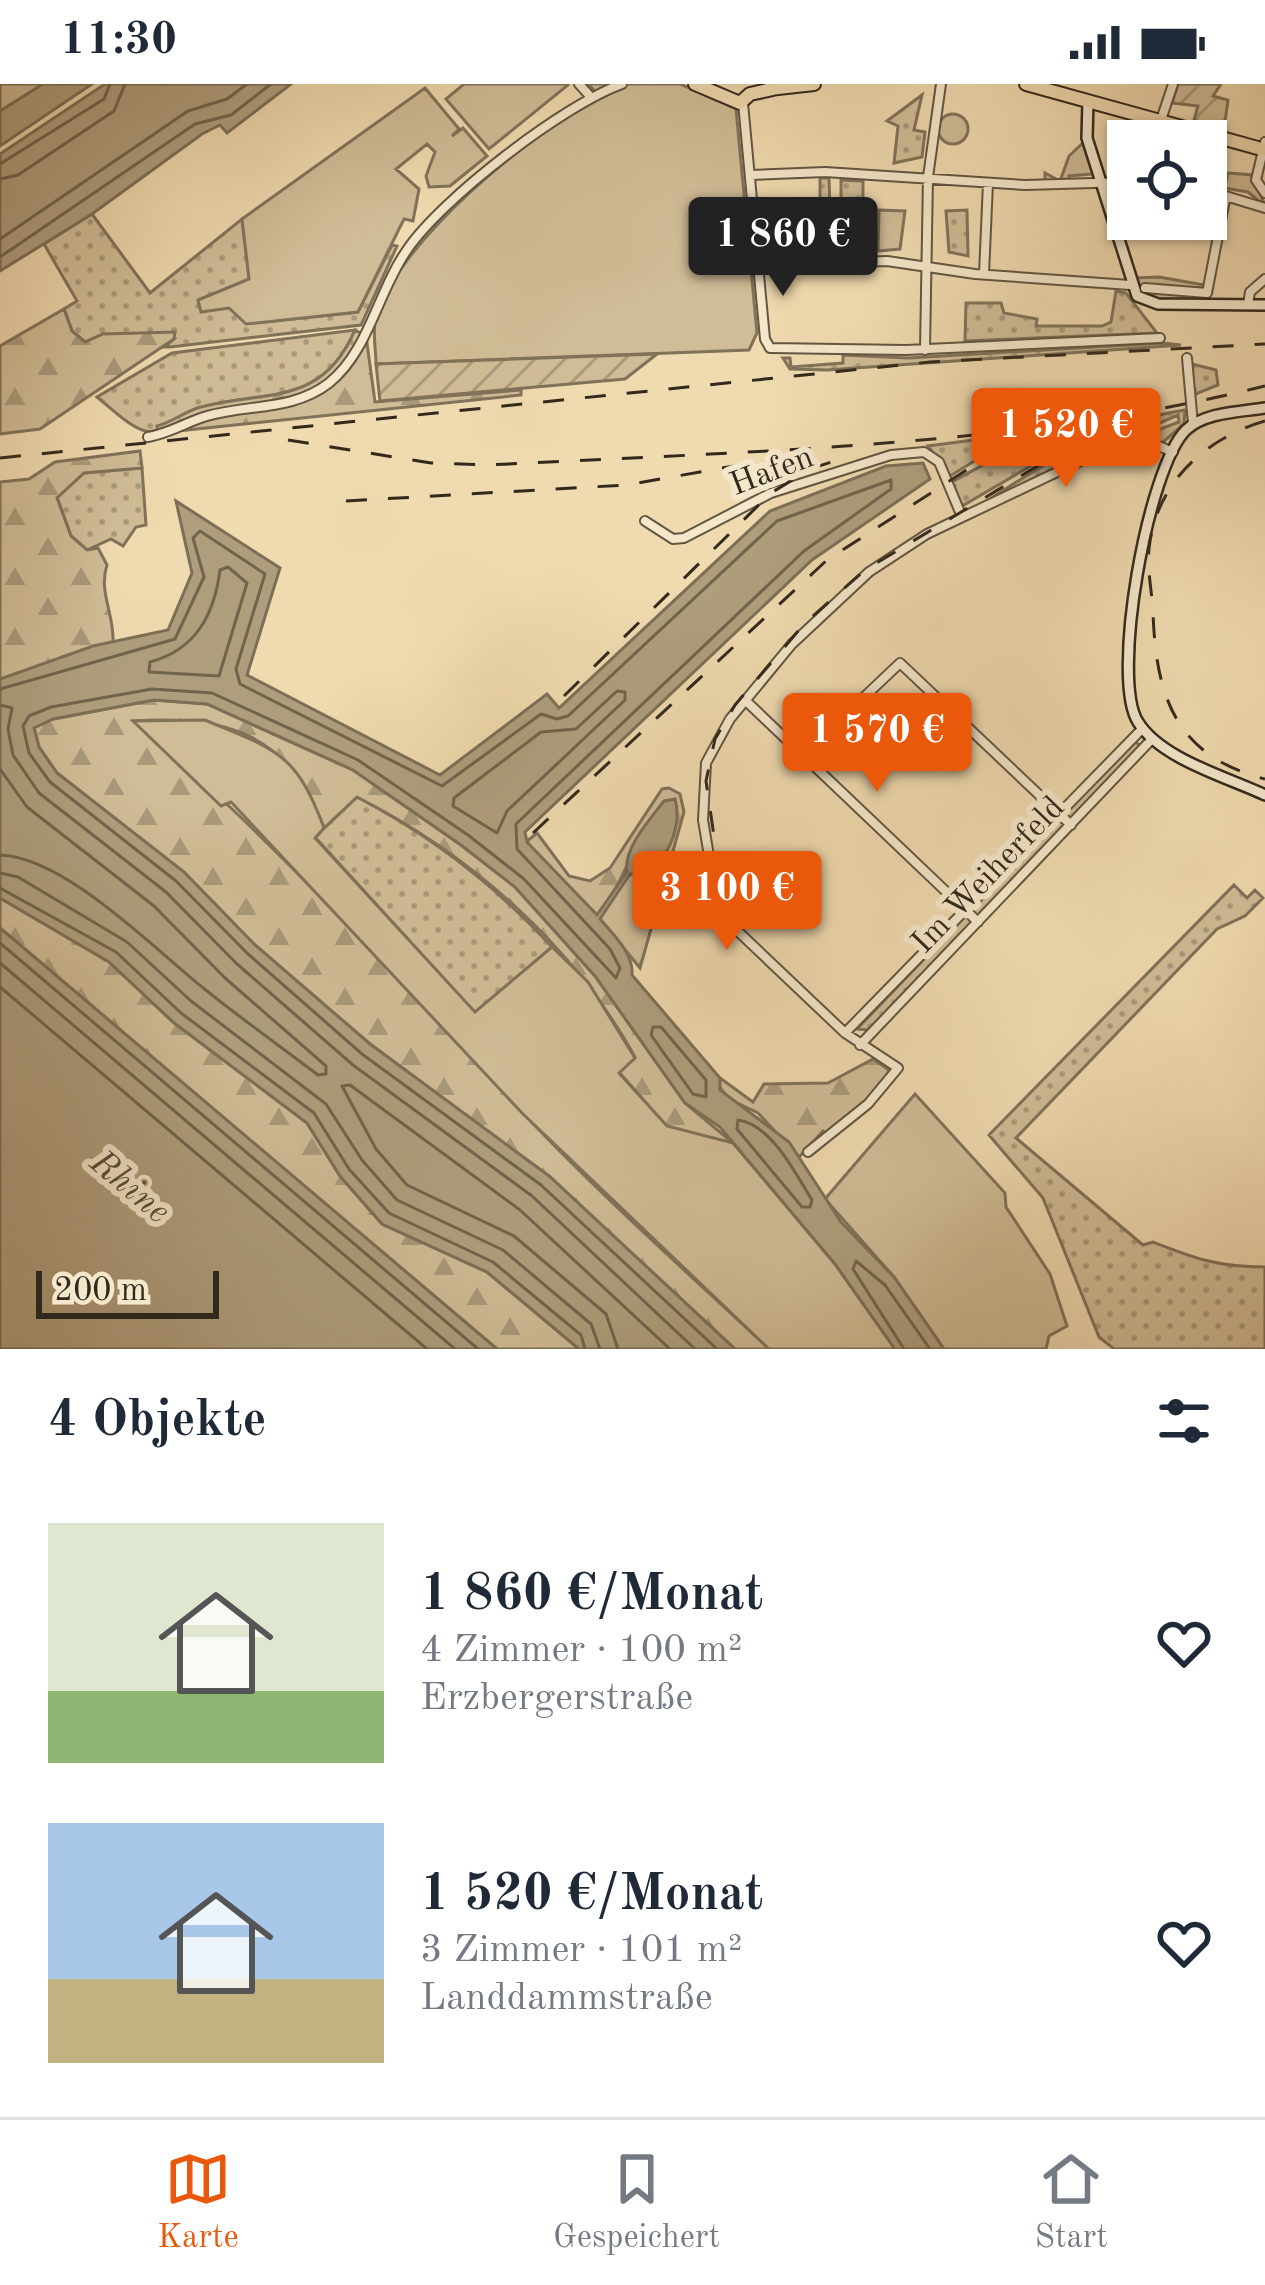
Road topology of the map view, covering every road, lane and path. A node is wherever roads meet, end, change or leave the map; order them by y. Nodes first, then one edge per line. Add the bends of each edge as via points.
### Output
1 (579, 84) edge
2 (622, 84) edge
3 (695, 84) edge
4 (705, 84) edge
5 (814, 84) edge
6 (941, 84) edge
7 (1026, 84) edge
8 (1173, 84) edge
9 (740, 91) edge
10 (589, 95) junction
11 (1090, 95) junction
12 (1161, 120) joint
13 (1227, 137) edge
14 (1264, 147) edge
15 (751, 175) junction
16 (928, 177) junction
17 (988, 182) junction
18 (1102, 184) junction
19 (1107, 184) edge
20 (1265, 193) edge
21 (1227, 200) edge
22 (1265, 208) edge
23 (1218, 240) edge
24 (758, 265) junction
25 (925, 267) junction
26 (984, 274) junction
27 (1261, 282) edge
28 (1130, 285) junction
29 (1145, 288) dead end
30 (1256, 304) edge
31 (1160, 338) dead end
32 (925, 350) junction
33 (1186, 358) dead end
34 (1265, 408) edge
35 (1193, 424) junction
36 (148, 437) dead end
37 (1172, 452) junction
38 (962, 517) junction
39 (645, 521) dead end
40 (745, 700) junction
41 (1142, 728) junction
42 (1152, 739) junction
43 (803, 755) junction
44 (1265, 795) edge
45 (1058, 813) junction
46 (1071, 825) junction
47 (964, 909) junction
48 (978, 922) junction
49 (844, 1033) junction
50 (860, 1045) junction
51 (808, 1152) dead end

1 - 10 street
2 - 10 street
3 - 9 main road
4 - 9 main road
5 - 9 main road
6 - 16 street
7 - 11 main road
8 - 12 street
9 - 15 street
10 - 36 street via 414,240 352,357 330,382 304,398 213,414
11 - 12 main road
11 - 18 main road via 1084,125
13 - 14 main road
14 - 20 street via 1256,180
15 - 16 street
15 - 24 street
16 - 17 street
16 - 25 street
17 - 18 street
17 - 26 street
18 - 19 street
18 - 28 main road
21 - 22 street
23 - 29 street via 1207,293
24 - 25 street via 843,260
24 - 32 street via 768,346
25 - 26 street
25 - 32 street
26 - 28 street
27 - 30 street
28 - 30 main road via 1145,301
31 - 32 street
33 - 35 street
34 - 35 main road
35 - 37 main road
37 - 38 street via 1144,440 1120,442
37 - 41 main road via 1146,512 1130,650 1130,704
38 - 39 street, Hafen via 939,462 924,452 771,493 685,538
38 - 40 street via 868,572
40 - 43 street
40 - 49 street via 706,763 703,820 715,892 726,920
41 - 42 main road
41 - 45 street, Im Weiherfeld
42 - 44 main road
42 - 46 street, Im Weiherfeld
43 - 45 street via 900,663
43 - 47 street
45 - 46 street
45 - 47 street, Im Weiherfeld
46 - 48 street, Im Weiherfeld
47 - 48 street
47 - 49 street, Im Weiherfeld
48 - 50 street, Im Weiherfeld
49 - 50 street
50 - 51 street via 898,1068

